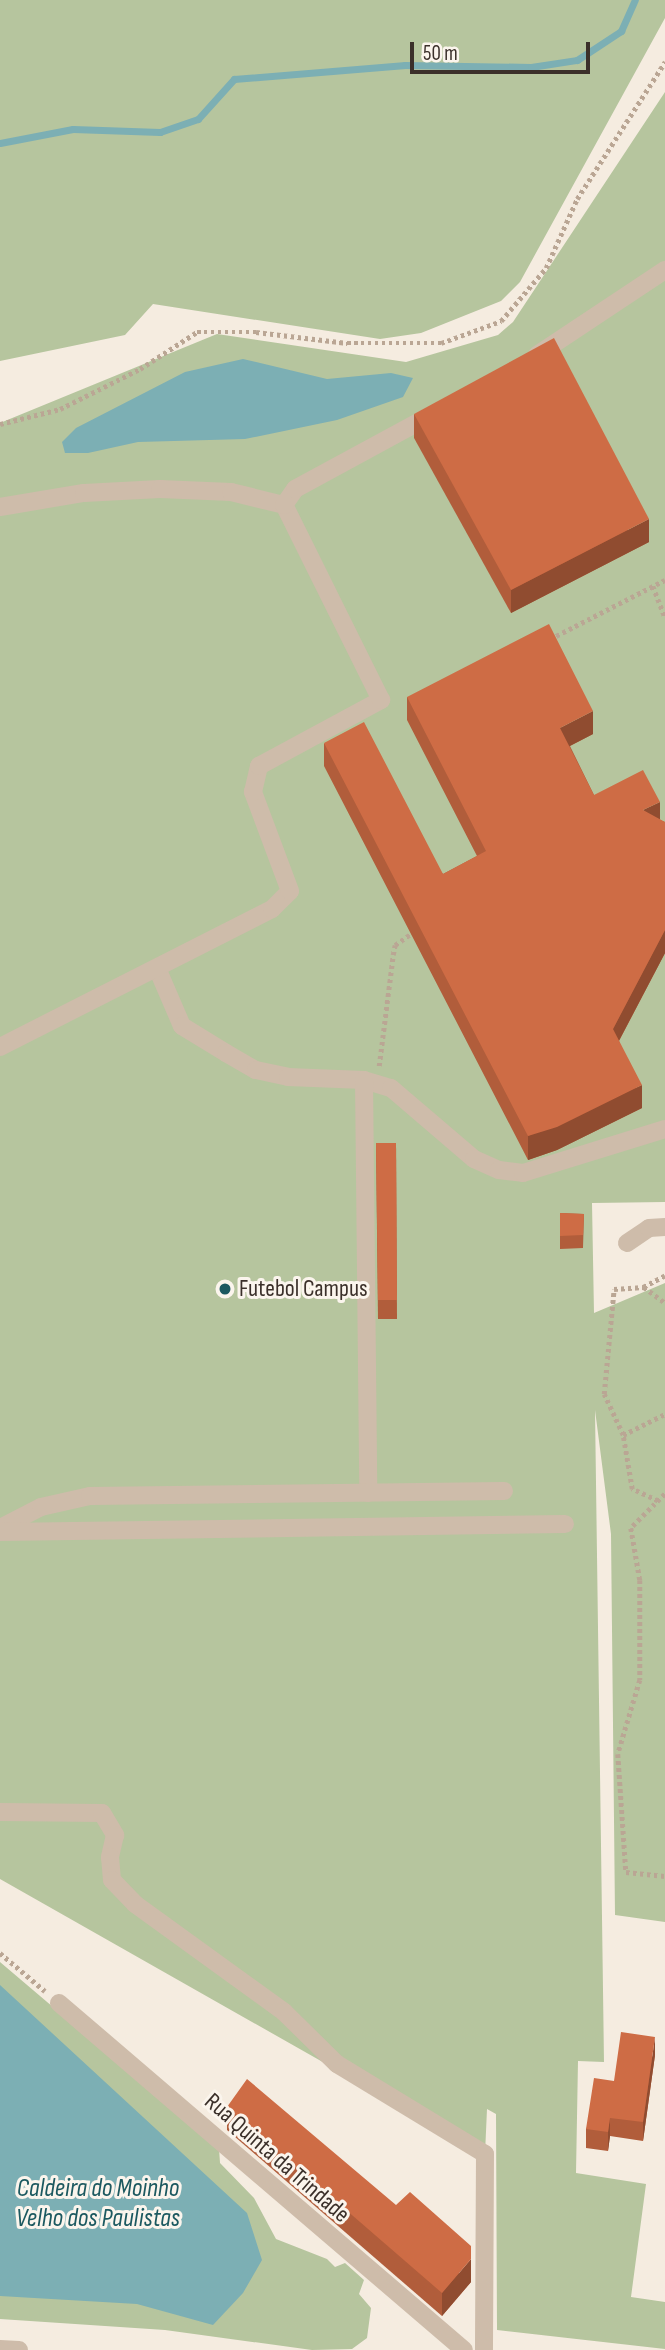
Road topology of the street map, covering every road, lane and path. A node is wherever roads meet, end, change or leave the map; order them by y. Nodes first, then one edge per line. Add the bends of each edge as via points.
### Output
1 (665, 62) edge
2 (665, 270) edge
3 (520, 365) edge
4 (451, 405) edge
5 (0, 424) edge
6 (284, 505) junction
7 (0, 507) edge
8 (665, 580) edge
9 (653, 586) junction
10 (665, 617) edge
11 (543, 643) edge
12 (411, 934) edge
13 (157, 968) junction
14 (0, 1047) edge
15 (370, 1082) junction
16 (665, 1129) edge
17 (665, 1227) edge
18 (627, 1243) dead end
19 (665, 1276) edge
20 (644, 1287) junction
21 (665, 1303) edge
22 (665, 1414) edge
23 (623, 1435) junction
24 (504, 1491) dead end
25 (368, 1493) junction
26 (665, 1494) edge
27 (658, 1501) junction
28 (565, 1524) dead end
29 (0, 1530) edge
30 (0, 1812) edge
31 (665, 1875) edge
32 (0, 1953) edge
33 (59, 2003) joint
34 (0, 2349) edge
35 (19, 2350) edge
36 (464, 2350) edge
37 (484, 2350) edge

1 - 5 path via 577,199 545,268 502,321 441,343 347,343 256,332 197,332 140,369 60,409
2 - 3 street
4 - 6 street via 295,489
6 - 7 street via 231,492 160,489 84,493
6 - 13 street via 381,700 259,766 253,792 290,891 272,909
8 - 9 path
9 - 10 path
9 - 11 path
12 - 15 path via 395,945
13 - 14 street
13 - 15 street via 182,1026 256,1070 288,1077
15 - 16 street via 407,1100 474,1159 499,1170 523,1173
15 - 25 street
17 - 18 street via 649,1228
19 - 20 path
20 - 21 path
20 - 23 path via 614,1289 604,1394
22 - 23 path
23 - 27 path via 632,1489
24 - 25 street
25 - 29 street via 90,1496 41,1507
26 - 27 path
27 - 31 path via 631,1528 640,1580 640,1680 618,1754 626,1872
28 - 29 street
30 - 37 street via 102,1812 115,1835 110,1857 112,1880 135,1904 284,2011 337,2064 485,2154
32 - 33 path
33 - 36 street, Rua Quinta da Trindade
34 - 35 street

